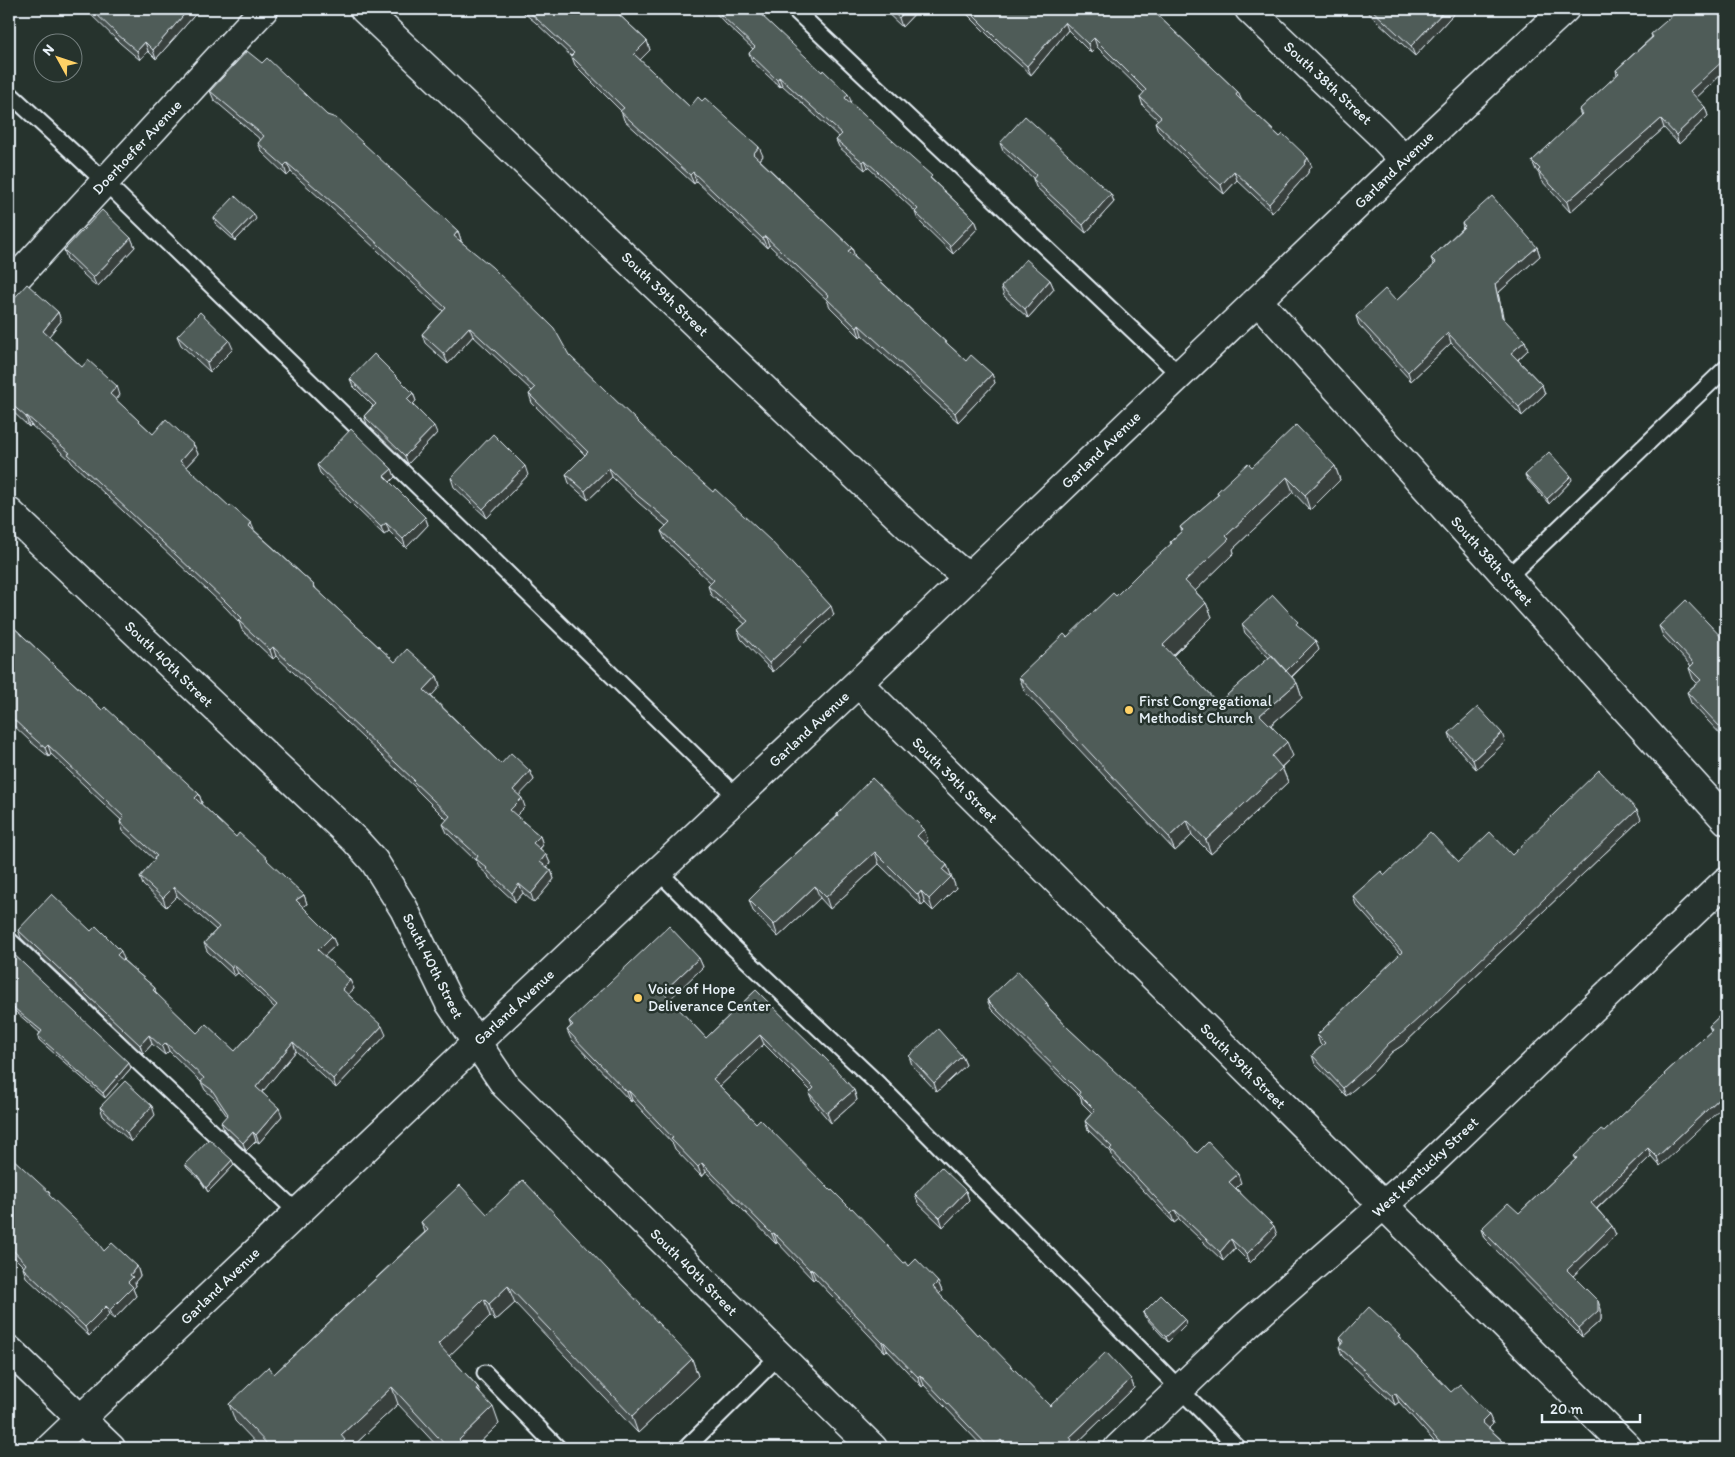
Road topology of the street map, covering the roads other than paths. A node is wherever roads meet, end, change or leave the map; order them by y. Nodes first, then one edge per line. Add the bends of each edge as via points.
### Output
1 (264, 9) edge
2 (364, 9) edge
3 (794, 9) edge
4 (1249, 9) edge
5 (1565, 9) edge
6 (9, 93) edge
7 (1404, 160) junction
8 (105, 182) junction
9 (9, 286) edge
10 (1258, 301) junction
11 (1726, 368) edge
12 (1180, 375) junction
13 (9, 512) edge
14 (968, 577) junction
15 (1507, 578) junction
16 (858, 683) junction
17 (737, 797) junction
18 (1726, 820) edge
19 (658, 871) junction
20 (1726, 881) edge
21 (9, 940) edge
22 (476, 1043) junction
23 (1384, 1206) junction
24 (298, 1213) junction
25 (9, 1350) edge
26 (778, 1356) junction
27 (485, 1373) dead end
28 (1179, 1390) junction
29 (81, 1419) junction
30 (50, 1448) edge
31 (111, 1448) edge
32 (558, 1448) edge
33 (686, 1448) edge
34 (874, 1448) edge
35 (1118, 1448) edge
36 (1238, 1448) edge
37 (1628, 1448) edge

1 - 8 street, Doerhoefer Avenue
2 - 14 street, South 39th Street via 924,541
3 - 12 lane
4 - 7 street, South 38th Street
5 - 7 street, Garland Avenue
6 - 8 lane
7 - 10 street, Garland Avenue
8 - 9 street, Doerhoefer Avenue
8 - 17 lane
10 - 12 street, Garland Avenue
10 - 15 street, South 38th Street
11 - 15 lane
12 - 14 street, Garland Avenue
13 - 22 street, South 40th Street via 374,861 404,909 449,1002
14 - 16 street, Garland Avenue
15 - 18 street, South 38th Street
16 - 17 street, Garland Avenue
16 - 23 street, South 39th Street
17 - 19 street, Garland Avenue
19 - 22 street, Garland Avenue
19 - 28 lane via 877,1083
20 - 23 street, West Kentucky Street
21 - 24 lane
22 - 24 street, Garland Avenue
22 - 26 street, South 40th Street via 505,1085
23 - 28 street, West Kentucky Street via 1248,1324
23 - 37 street, South 39th Street
24 - 29 street, Garland Avenue
25 - 29 street
26 - 33 lane
26 - 34 street, South 40th Street
27 - 32 lane
28 - 35 street, West Kentucky Street
28 - 36 lane
29 - 30 street, Garland Avenue
29 - 31 street

